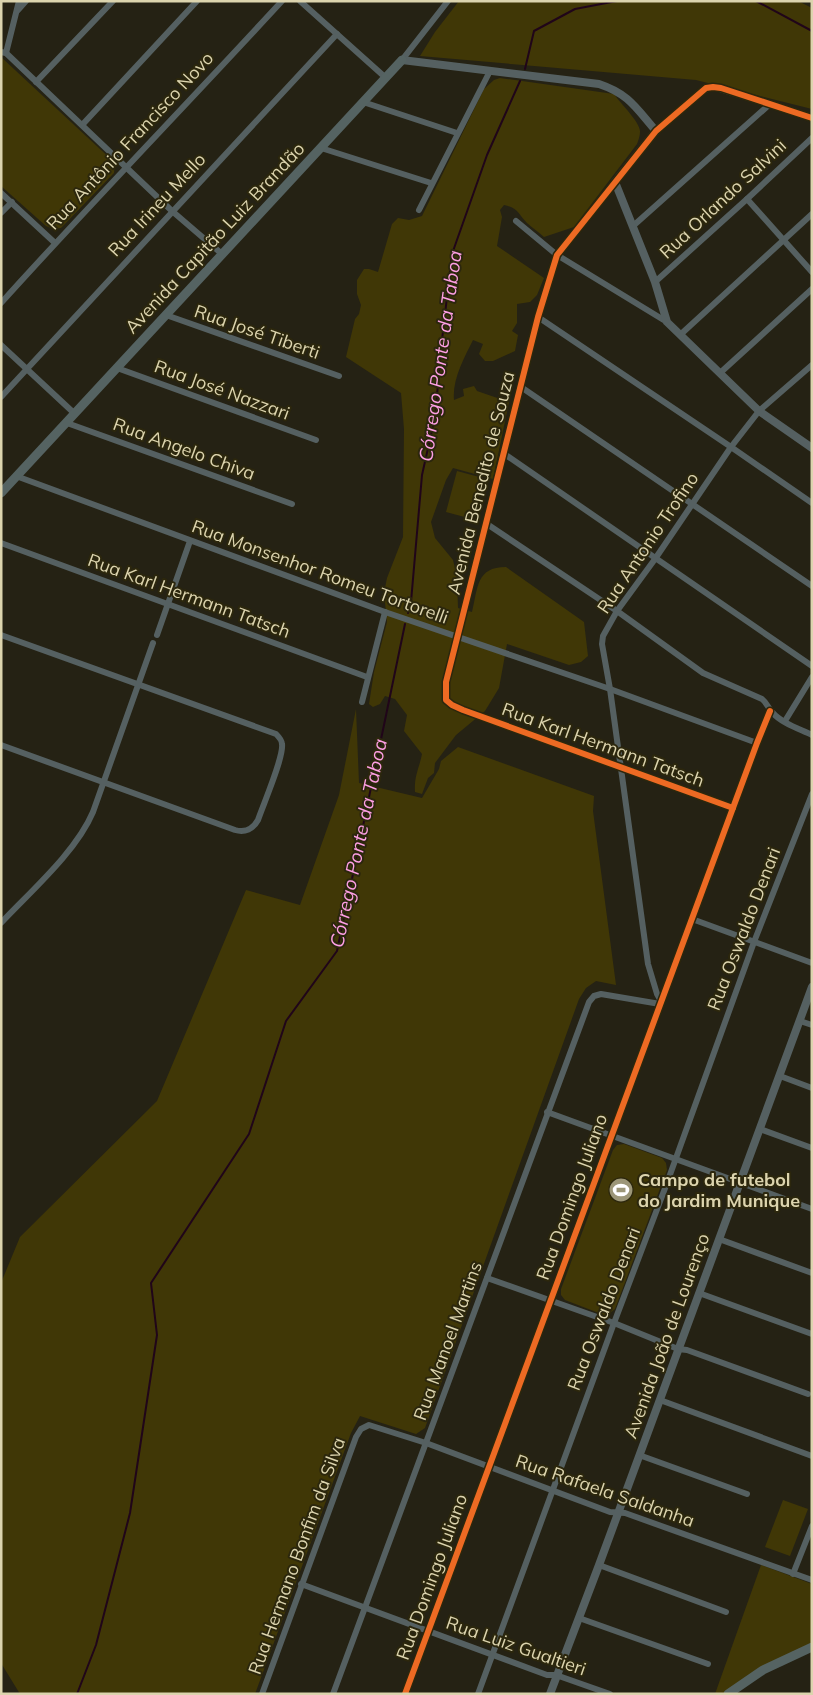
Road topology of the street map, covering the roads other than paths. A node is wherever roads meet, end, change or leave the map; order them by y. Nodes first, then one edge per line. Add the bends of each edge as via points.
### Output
1 (19, 1) edge
2 (26, 1) edge
3 (113, 1) edge
4 (197, 1) edge
5 (282, 1) edge
6 (300, 1) edge
7 (448, 1) edge
8 (17, 11) junction
9 (337, 34) junction
10 (4, 52) edge
11 (402, 60) junction
12 (490, 71) junction
13 (386, 78) junction
14 (36, 82) junction
15 (363, 102) junction
16 (770, 104) junction
17 (812, 118) edge
18 (83, 124) junction
19 (656, 131) junction
20 (457, 133) junction
21 (812, 138) edge
22 (321, 148) junction
23 (127, 167) junction
24 (615, 182) junction
25 (431, 183) junction
26 (1, 193) edge
27 (747, 199) junction
28 (12, 202) junction
29 (419, 210) dead end
30 (172, 211) junction
31 (1, 213) edge
32 (812, 214) edge
33 (516, 221) dead end
34 (633, 226) junction
35 (783, 240) junction
36 (55, 243) junction
37 (222, 254) junction
38 (557, 255) junction
39 (812, 272) edge
40 (655, 282) junction
41 (812, 289) edge
42 (1, 303) edge
43 (166, 315) junction
44 (538, 317) junction
45 (667, 322) junction
46 (680, 335) junction
47 (1, 345) edge
48 (812, 365) edge
49 (117, 368) junction
50 (27, 369) junction
51 (720, 373) junction
52 (338, 376) dead end
53 (521, 387) junction
54 (1, 397) edge
55 (759, 411) junction
56 (75, 414) junction
57 (67, 423) junction
58 (316, 440) dead end
59 (810, 445) edge
60 (732, 447) junction
61 (503, 454) junction
62 (16, 476) junction
63 (1, 493) edge
64 (292, 504) dead end
65 (693, 504) junction
66 (812, 504) edge
67 (487, 524) junction
68 (190, 541) junction
69 (1, 543) edge
70 (656, 558) junction
71 (812, 586) edge
72 (168, 605) junction
73 (617, 611) junction
74 (385, 612) junction
75 (1, 635) edge
76 (157, 635) dead end
77 (457, 636) junction
78 (153, 643) dead end
79 (812, 666) edge
80 (367, 677) junction
81 (812, 677) edge
82 (139, 684) junction
83 (610, 689) junction
84 (362, 702) dead end
85 (463, 710) joint
86 (770, 711) junction
87 (785, 721) junction
88 (812, 735) edge
89 (756, 743) junction
90 (1, 745) edge
91 (621, 767) junction
92 (104, 782) junction
93 (812, 794) edge
94 (733, 808) junction
95 (692, 919) junction
96 (1, 923) edge
97 (754, 942) junction
98 (812, 963) edge
99 (812, 987) edge
100 (660, 1002) junction
101 (800, 1021) junction
102 (812, 1025) edge
103 (780, 1076) junction
104 (812, 1088) edge
105 (548, 1112) junction
106 (760, 1128) junction
107 (612, 1134) junction
108 (812, 1148) edge
109 (676, 1159) junction
110 (739, 1182) junction
111 (812, 1208) edge
112 (719, 1239) junction
113 (812, 1273) edge
114 (487, 1278) junction
115 (699, 1292) junction
116 (550, 1301) junction
117 (614, 1324) junction
118 (812, 1334) edge
119 (678, 1349) junction
120 (808, 1394) dead end
121 (660, 1400) junction
122 (361, 1429) joint
123 (426, 1443) junction
124 (639, 1455) junction
125 (812, 1456) edge
126 (488, 1466) junction
127 (553, 1490) junction
128 (747, 1494) dead end
129 (618, 1513) junction
130 (812, 1526) edge
131 (599, 1565) junction
132 (793, 1574) junction
133 (812, 1580) edge
134 (301, 1584) junction
135 (364, 1608) junction
136 (726, 1612) dead end
137 (579, 1618) junction
138 (427, 1632) junction
139 (812, 1647) edge
140 (492, 1656) junction
141 (708, 1664) dead end
142 (556, 1675) junction
143 (262, 1694) edge
144 (333, 1694) edge
145 (405, 1694) edge
146 (478, 1694) edge
147 (550, 1694) edge
148 (610, 1694) edge
149 (728, 1694) edge

1 - 8 street
2 - 8 street
3 - 14 street
4 - 18 street
5 - 23 street, Rua Antônio Francisco Novo
6 - 9 street
7 - 11 street, Avenida Capitão Luiz Brandão
8 - 10 street
9 - 13 street
9 - 30 street, Rua Irineu Mello
10 - 14 street
11 - 12 street
11 - 13 main road, Avenida Capitão Luiz Brandão
12 - 19 street via 599,84 615,89 626,96
12 - 20 street
13 - 15 main road, Avenida Capitão Luiz Brandão
14 - 18 street
15 - 20 street
15 - 22 main road, Avenida Capitão Luiz Brandão
16 - 17 street
16 - 19 street via 713,87 700,92
16 - 34 street
18 - 23 street
19 - 24 street
20 - 25 street
21 - 27 street, Rua Orlando Salvini
22 - 25 street
22 - 37 main road, Avenida Capitão Luiz Brandão
23 - 30 street
23 - 36 street, Rua Antônio Francisco Novo
24 - 34 street
24 - 38 street
25 - 29 street
26 - 28 street
27 - 35 street
27 - 40 street, Rua Orlando Salvini
28 - 31 street
28 - 36 street
30 - 37 street
30 - 50 street, Rua Irineu Mello
32 - 35 street
33 - 38 street
34 - 40 street
35 - 39 street
35 - 46 street
36 - 42 street, Rua Antônio Francisco Novo
37 - 43 main road, Avenida Capitão Luiz Brandão
38 - 44 street, Avenida Benedito de Souza
38 - 45 street
40 - 45 street
41 - 51 street
43 - 49 main road, Avenida Capitão Luiz Brandão
43 - 52 street, Rua José Tiberti
44 - 53 street, Avenida Benedito de Souza
44 - 60 street
45 - 46 street
46 - 51 street
47 - 50 street
48 - 55 street, Rua Antonio Trofino
49 - 56 main road, Avenida Capitão Luiz Brandão
49 - 58 street, Rua José Nazzari
50 - 54 street, Rua Irineu Mello
50 - 56 street
51 - 55 street
53 - 61 street, Avenida Benedito de Souza
53 - 65 street
55 - 59 street
55 - 60 street, Rua Antonio Trofino
56 - 57 main road, Avenida Capitão Luiz Brandão
57 - 62 main road, Avenida Capitão Luiz Brandão
57 - 64 street, Rua Angelo Chiva
60 - 65 street, Rua Antonio Trofino
60 - 66 street
61 - 67 street, Avenida Benedito de Souza
61 - 70 street
62 - 63 main road, Avenida Capitão Luiz Brandão
62 - 68 street, Rua Monsenhor Romeu Tortorelli
65 - 70 street, Rua Antonio Trofino
65 - 71 street
67 - 73 street
67 - 77 street, Avenida Benedito de Souza
68 - 72 street
68 - 74 street, Rua Monsenhor Romeu Tortorelli
69 - 72 street, Rua Karl Hermann Tatsch
70 - 73 street, Rua Antonio Trofino
70 - 79 street
72 - 76 street
72 - 80 street, Rua Karl Hermann Tatsch
73 - 83 street, Rua Antonio Trofino via 602,644
73 - 86 street via 703,673 762,699
74 - 77 street, Rua Monsenhor Romeu Tortorelli
74 - 80 street
75 - 82 street
77 - 83 street, Rua Monsenhor Romeu Tortorelli
77 - 85 street, Avenida Benedito de Souza via 445,695 449,702
78 - 82 street
80 - 84 street
81 - 87 street
82 - 92 street
82 - 92 street via 280,738 280,756 258,820 250,829 239,831
83 - 89 street, Rua Monsenhor Romeu Tortorelli
83 - 91 street, Rua Antonio Trofino
85 - 91 street, Rua Karl Hermann Tatsch
86 - 87 street
86 - 89 street, Rua Domingo Juliano
87 - 88 street
89 - 94 street, Rua Domingo Juliano
90 - 92 street
91 - 94 street, Rua Karl Hermann Tatsch
91 - 100 street, Rua Antonio Trofino via 648,964
92 - 96 street via 79,838
93 - 97 street, Rua Oswaldo Denari
94 - 95 street, Rua Domingo Juliano
95 - 97 street
95 - 100 street, Rua Domingo Juliano
97 - 98 street
97 - 109 street, Rua Oswaldo Denari
99 - 101 street, Avenida João de Lourenço
100 - 105 street, Rua Manoel Martins via 601,994 592,998
100 - 107 street, Rua Domingo Juliano
101 - 102 street
101 - 103 street, Avenida João de Lourenço
103 - 104 street
103 - 106 street, Avenida João de Lourenço
105 - 107 street
105 - 114 street, Rua Manoel Martins
106 - 108 street
106 - 110 street, Avenida João de Lourenço
107 - 109 street
107 - 116 street, Rua Domingo Juliano
109 - 110 street
109 - 117 street, Rua Oswaldo Denari
110 - 111 street
110 - 112 street, Avenida João de Lourenço
112 - 113 street
112 - 115 street, Avenida João de Lourenço
114 - 116 street
114 - 123 street, Rua Manoel Martins
115 - 118 street
115 - 119 street, Avenida João de Lourenço
116 - 117 street
116 - 126 street, Rua Domingo Juliano
117 - 119 street
117 - 127 street, Rua Oswaldo Denari
119 - 120 street
119 - 121 street, Avenida João de Lourenço
121 - 124 street, Avenida João de Lourenço
121 - 125 street
122 - 123 street, Rua Rafaela Saldanha via 369,1425
122 - 134 street, Rua Hermano Bonfim da Silva
123 - 126 street, Rua Rafaela Saldanha
123 - 135 street, Rua Manoel Martins
124 - 128 street
124 - 129 street, Avenida João de Lourenço
126 - 127 street, Rua Rafaela Saldanha
126 - 138 street, Rua Domingo Juliano
127 - 129 street, Rua Rafaela Saldanha
127 - 140 street, Rua Oswaldo Denari
129 - 131 street, Avenida João de Lourenço
129 - 132 street, Rua Rafaela Saldanha
130 - 132 street
131 - 136 street
131 - 137 street, Avenida João de Lourenço
132 - 133 street, Rua Rafaela Saldanha
134 - 135 street, Rua Luiz Gualtieri
134 - 143 street, Rua Hermano Bonfim da Silva
135 - 138 street, Rua Luiz Gualtieri
135 - 144 street, Rua Manoel Martins
137 - 141 street
137 - 142 street, Avenida João de Lourenço
138 - 140 street, Rua Luiz Gualtieri
138 - 145 street, Rua Domingo Juliano
139 - 149 main road via 762,1670
140 - 142 street, Rua Luiz Gualtieri via 547,1675
140 - 146 street, Rua Oswaldo Denari
142 - 147 street, Avenida João de Lourenço
142 - 148 street, Rua Luiz Gualtieri

